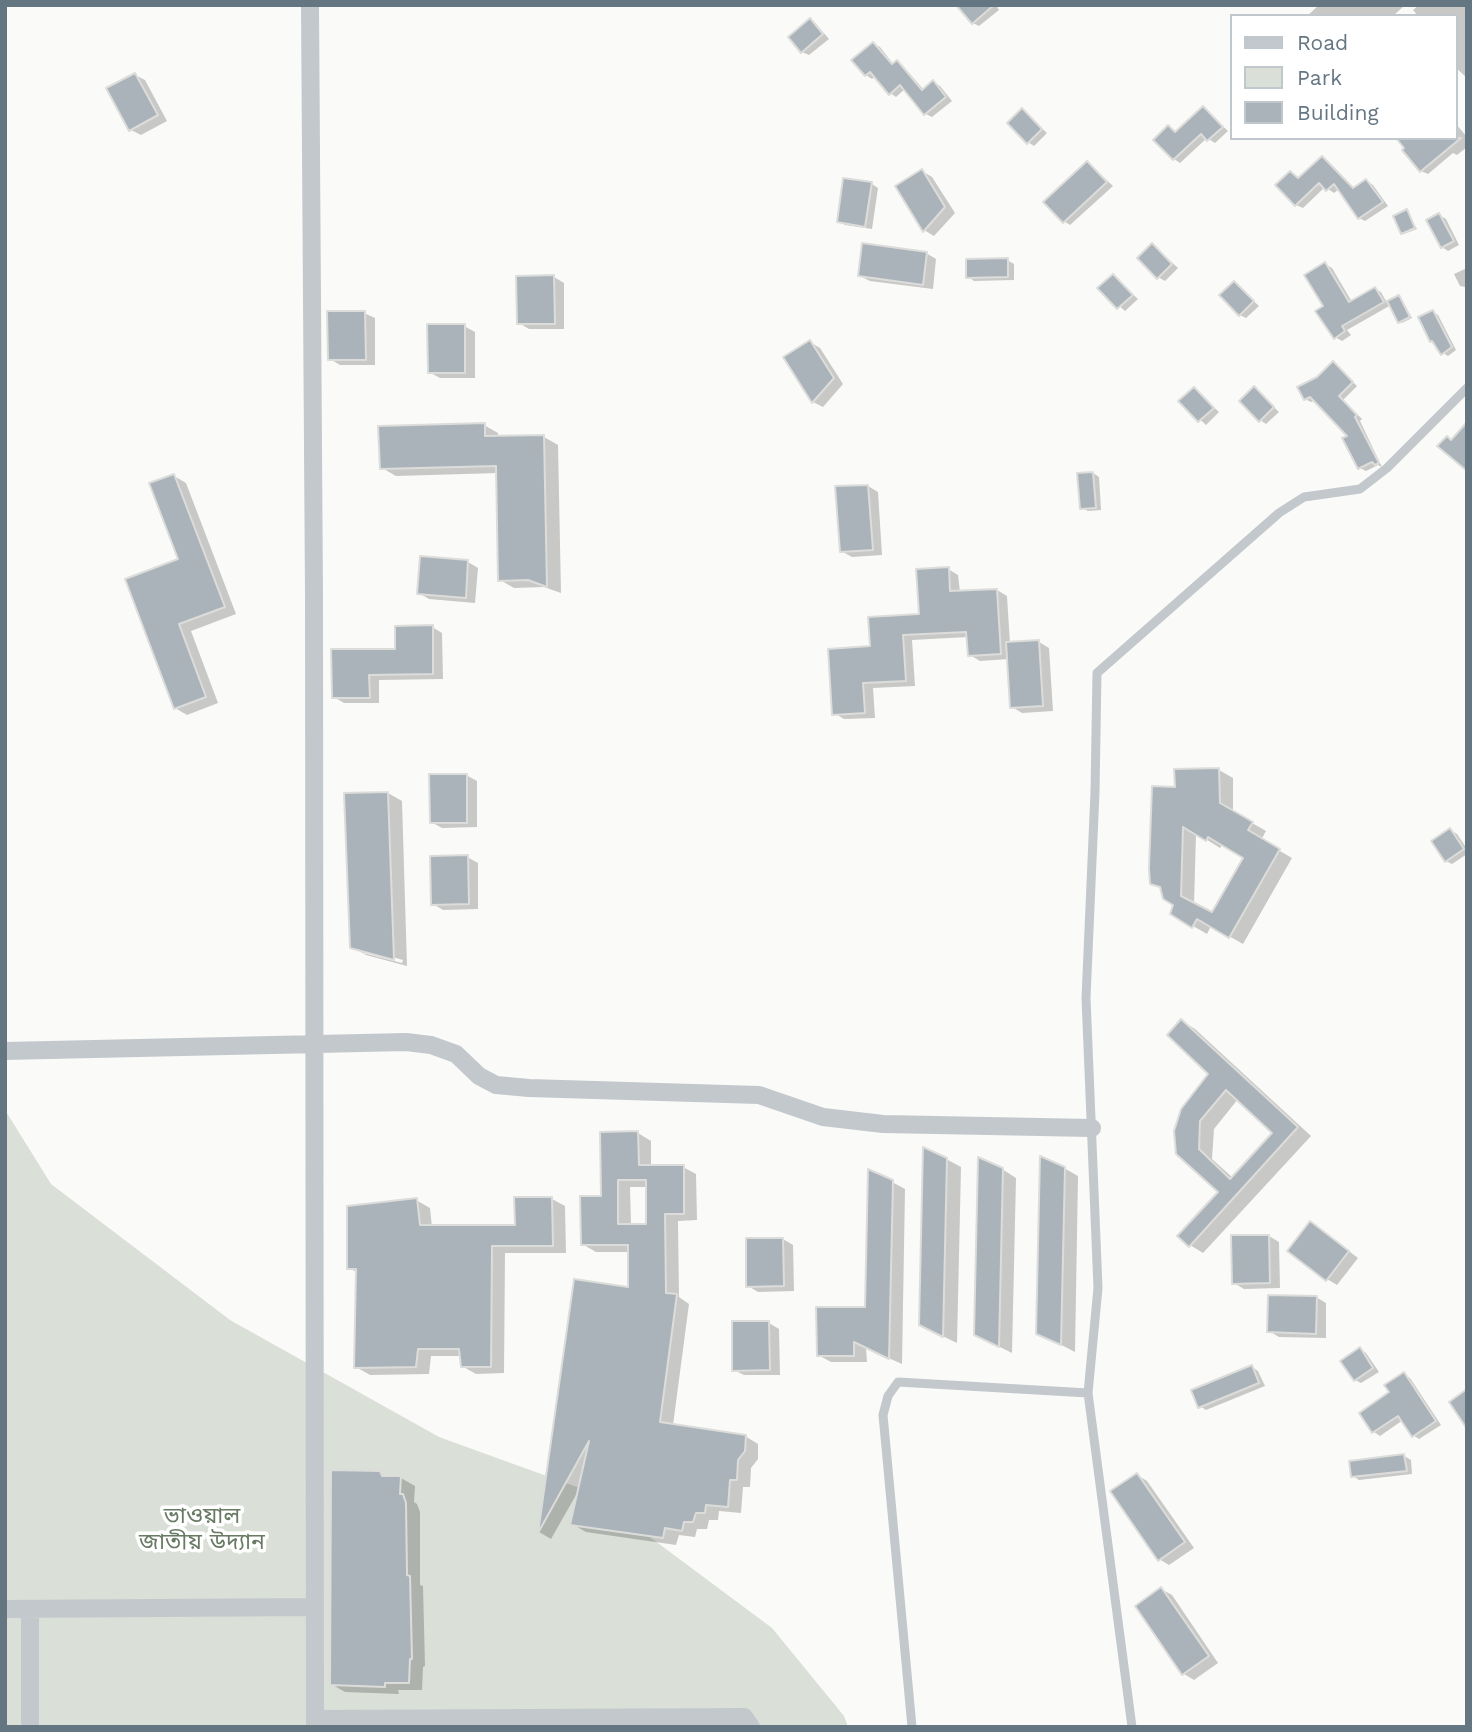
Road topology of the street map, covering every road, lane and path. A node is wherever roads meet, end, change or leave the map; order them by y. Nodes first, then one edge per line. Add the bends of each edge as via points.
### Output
1 (310, 5) edge
2 (1467, 388) edge
3 (314, 1046) junction
4 (5, 1051) edge
5 (1092, 1128) junction
6 (1088, 1393) junction
7 (313, 1607) junction
8 (5, 1609) edge
9 (30, 1609) junction
10 (315, 1723) edge
11 (30, 1727) edge
12 (751, 1727) edge
13 (912, 1727) edge
14 (1132, 1727) edge

1 - 3 street
2 - 5 lane via 1360,489 1304,497 1279,513 1097,673 1086,999
3 - 4 street
3 - 5 street via 431,1045 456,1054 496,1085 759,1096 823,1117 883,1124
3 - 7 street
5 - 6 lane via 1098,1288
6 - 13 lane via 898,1382 888,1396 883,1415
6 - 14 lane
7 - 9 street
7 - 10 street
8 - 9 street
9 - 11 street
10 - 12 street via 744,1717

